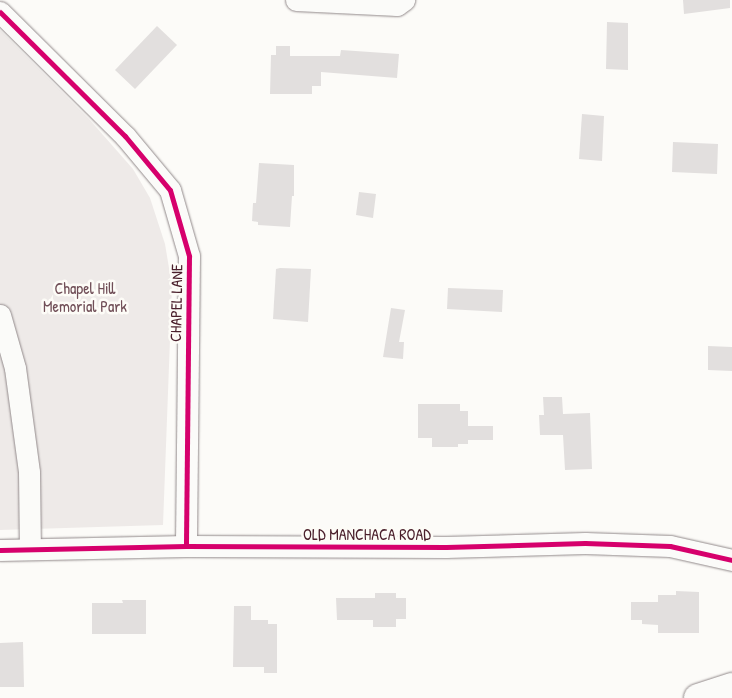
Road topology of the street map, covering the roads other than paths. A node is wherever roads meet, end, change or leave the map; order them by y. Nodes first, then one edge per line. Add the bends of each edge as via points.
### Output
1 (296, 0) edge
2 (404, 0) edge
3 (0, 12) edge
4 (0, 316) edge
5 (186, 546) junction
6 (30, 549) junction
7 (0, 550) edge
8 (732, 560) edge
9 (732, 687) edge
10 (698, 698) edge

1 - 2 street via 397,5
3 - 5 street, CHAPEL LANE via 125,136 170,190 189,256
4 - 6 street via 15,368 29,472
5 - 6 street, OLD MANCHACA ROAD
5 - 8 street, OLD MANCHACA ROAD via 670,546
6 - 7 street, OLD MANCHACA ROAD
9 - 10 main road

